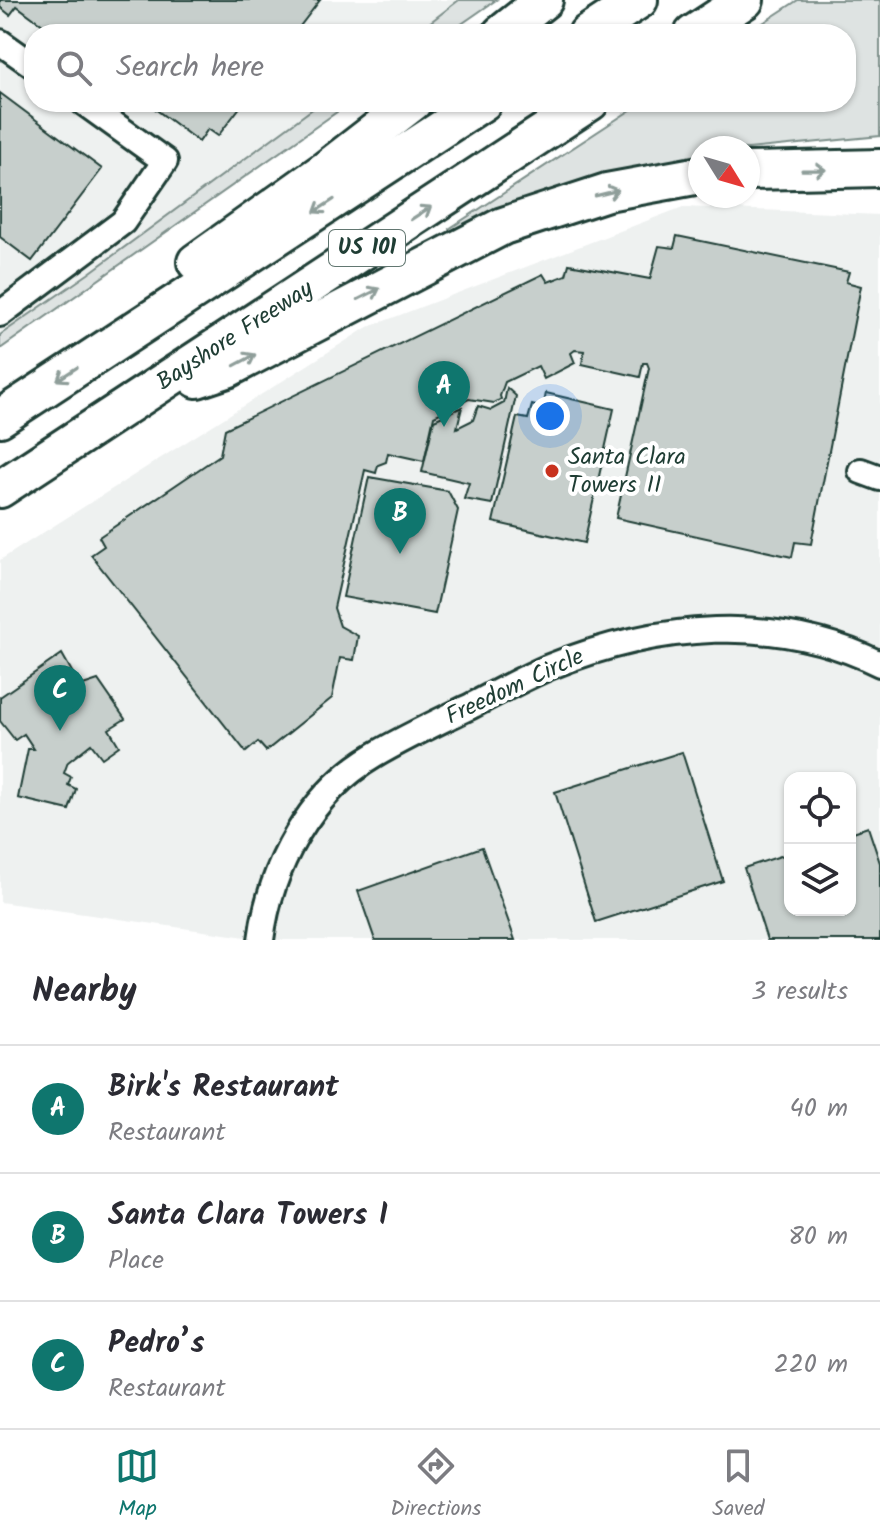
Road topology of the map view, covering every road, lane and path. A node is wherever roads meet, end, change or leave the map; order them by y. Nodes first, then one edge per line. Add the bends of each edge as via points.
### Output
1 (544, 0) edge
2 (745, 0) edge
3 (637, 2) edge
4 (514, 24) edge
5 (603, 24) edge
6 (708, 24) edge
7 (0, 42) edge
8 (24, 59) edge
9 (97, 112) edge
10 (400, 112) edge
11 (468, 112) edge
12 (575, 112) edge
13 (880, 168) edge
14 (760, 171) edge
15 (688, 177) edge
16 (5, 303) edge
17 (133, 331) junction
18 (145, 395) junction
19 (0, 418) edge
20 (0, 489) edge
21 (880, 664) edge
22 (261, 940) edge

1 - 4 highway
2 - 6 highway
3 - 5 highway
7 - 8 street
9 - 16 street via 165,161 123,222
10 - 17 highway via 190,266
11 -> 17 highway, US 101
18 -> 12 highway, Bayshore Freeway / US 101
14 -> 13 highway
18 -> 15 highway via 227,369 503,226 607,192
17 -> 19 highway, US 101
18 - 20 highway, Bayshore Freeway / US 101
21 - 22 street, Freedom Circle via 798,637 725,628 632,639 546,668 374,755 334,787 309,815 282,861 265,908

